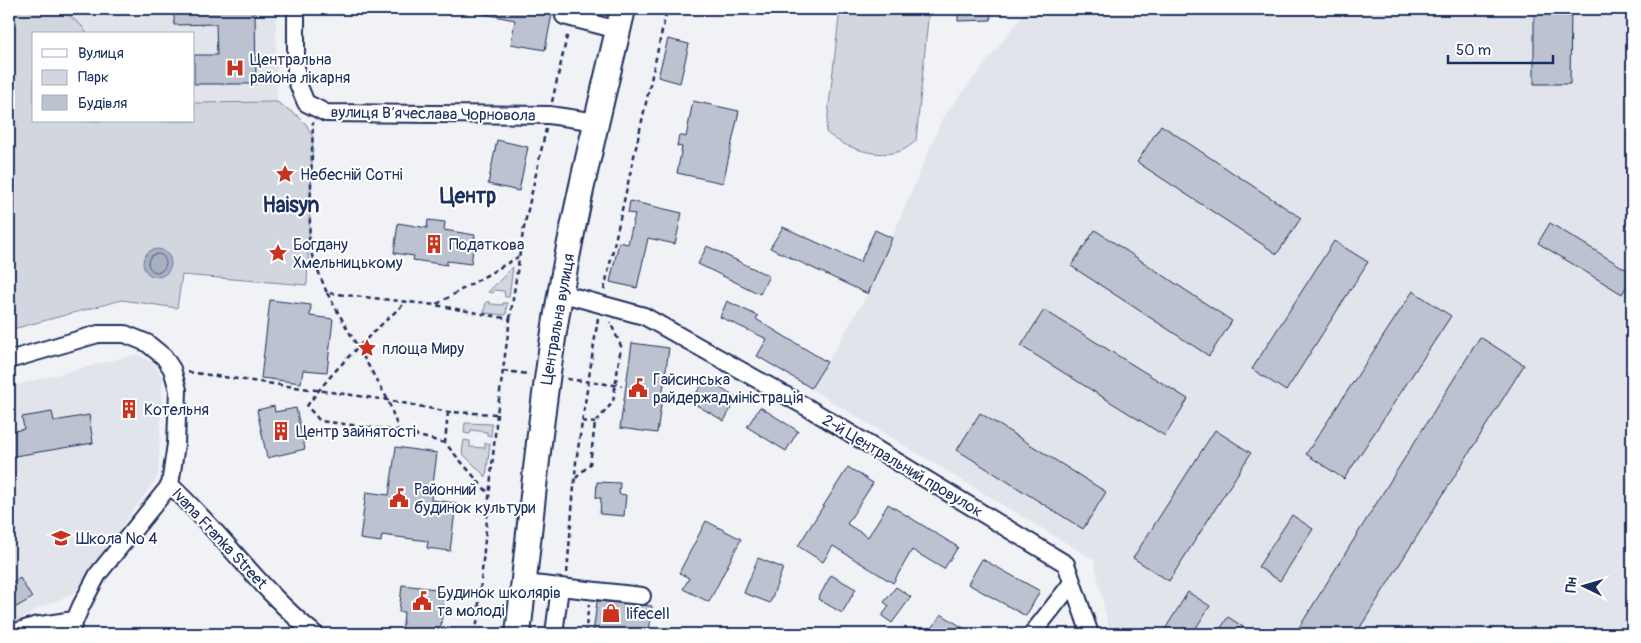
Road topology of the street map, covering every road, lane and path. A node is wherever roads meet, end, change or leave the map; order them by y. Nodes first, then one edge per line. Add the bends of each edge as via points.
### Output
1 (296, 9) edge
2 (567, 17) joint
3 (620, 19) edge
4 (314, 107) junction
5 (549, 114) junction
6 (597, 122) junction
7 (518, 257) junction
8 (327, 293) junction
9 (560, 293) junction
10 (407, 301) junction
11 (435, 305) junction
12 (607, 316) dead end
13 (510, 320) junction
14 (358, 346) junction
15 (9, 360) edge
16 (172, 369) junction
17 (503, 371) junction
18 (529, 374) dead end
19 (565, 379) dead end
20 (615, 386) junction
21 (622, 386) dead end
22 (318, 391) junction
23 (388, 400) junction
24 (448, 412) junction
25 (497, 414) junction
26 (582, 421) dead end
27 (595, 423) junction
28 (399, 431) junction
29 (445, 443) junction
30 (575, 479) dead end
31 (170, 485) junction
32 (489, 494) junction
33 (524, 582) junction
34 (1072, 582) junction
35 (560, 587) junction
36 (591, 590) junction
37 (642, 596) dead end
38 (72, 627) edge
39 (9, 634) edge
40 (315, 634) edge
41 (476, 634) edge
42 (518, 634) edge
43 (554, 634) edge
44 (585, 634) edge
45 (1032, 634) edge
46 (1090, 634) edge

1 - 4 street, вулиця Вʼячеслава Чорновола via 296,79 306,104
2 - 3 street
2 - 5 path
3 - 6 highway, Центральна вулиця
4 - 5 street, вулиця Вʼячеслава Чорновола via 326,113
4 - 8 path via 309,248
5 - 6 street, вулиця Вʼячеслава Чорновола
5 - 7 path
6 - 9 highway, Центральна вулиця
7 - 11 path
7 - 13 path
8 - 10 path
8 - 14 path
9 - 33 highway, Центральна вулиця via 547,376
9 - 34 street, 2-й Центральний провулок via 644,316 810,409 1066,564
10 - 11 path
10 - 14 path
11 - 13 path
12 - 20 path via 621,346
13 - 17 path
14 - 22 path
14 - 23 path
15 - 16 street via 98,334 125,334 147,343 164,357
16 - 22 path
16 - 31 street via 178,390 178,406
17 - 18 path
17 - 25 path
19 - 20 path
20 - 21 path
20 - 27 path via 613,402
22 - 23 path
22 - 28 path via 306,406 320,421
23 - 24 path
23 - 28 path
24 - 25 path
24 - 29 path
25 - 32 path
26 - 27 path
27 - 30 path via 590,464
28 - 29 path
29 - 32 path
31 - 38 street, Ivana Franka Street via 98,574
31 - 40 street, Ivana Franka Street via 274,596
32 - 41 path
33 - 35 street
33 - 42 highway, Центральна вулиця
34 - 45 street
34 - 46 street, 2-й Центральний провулок
35 - 36 street
35 - 43 street
36 - 37 street
36 - 44 path
38 - 39 street via 34,626

